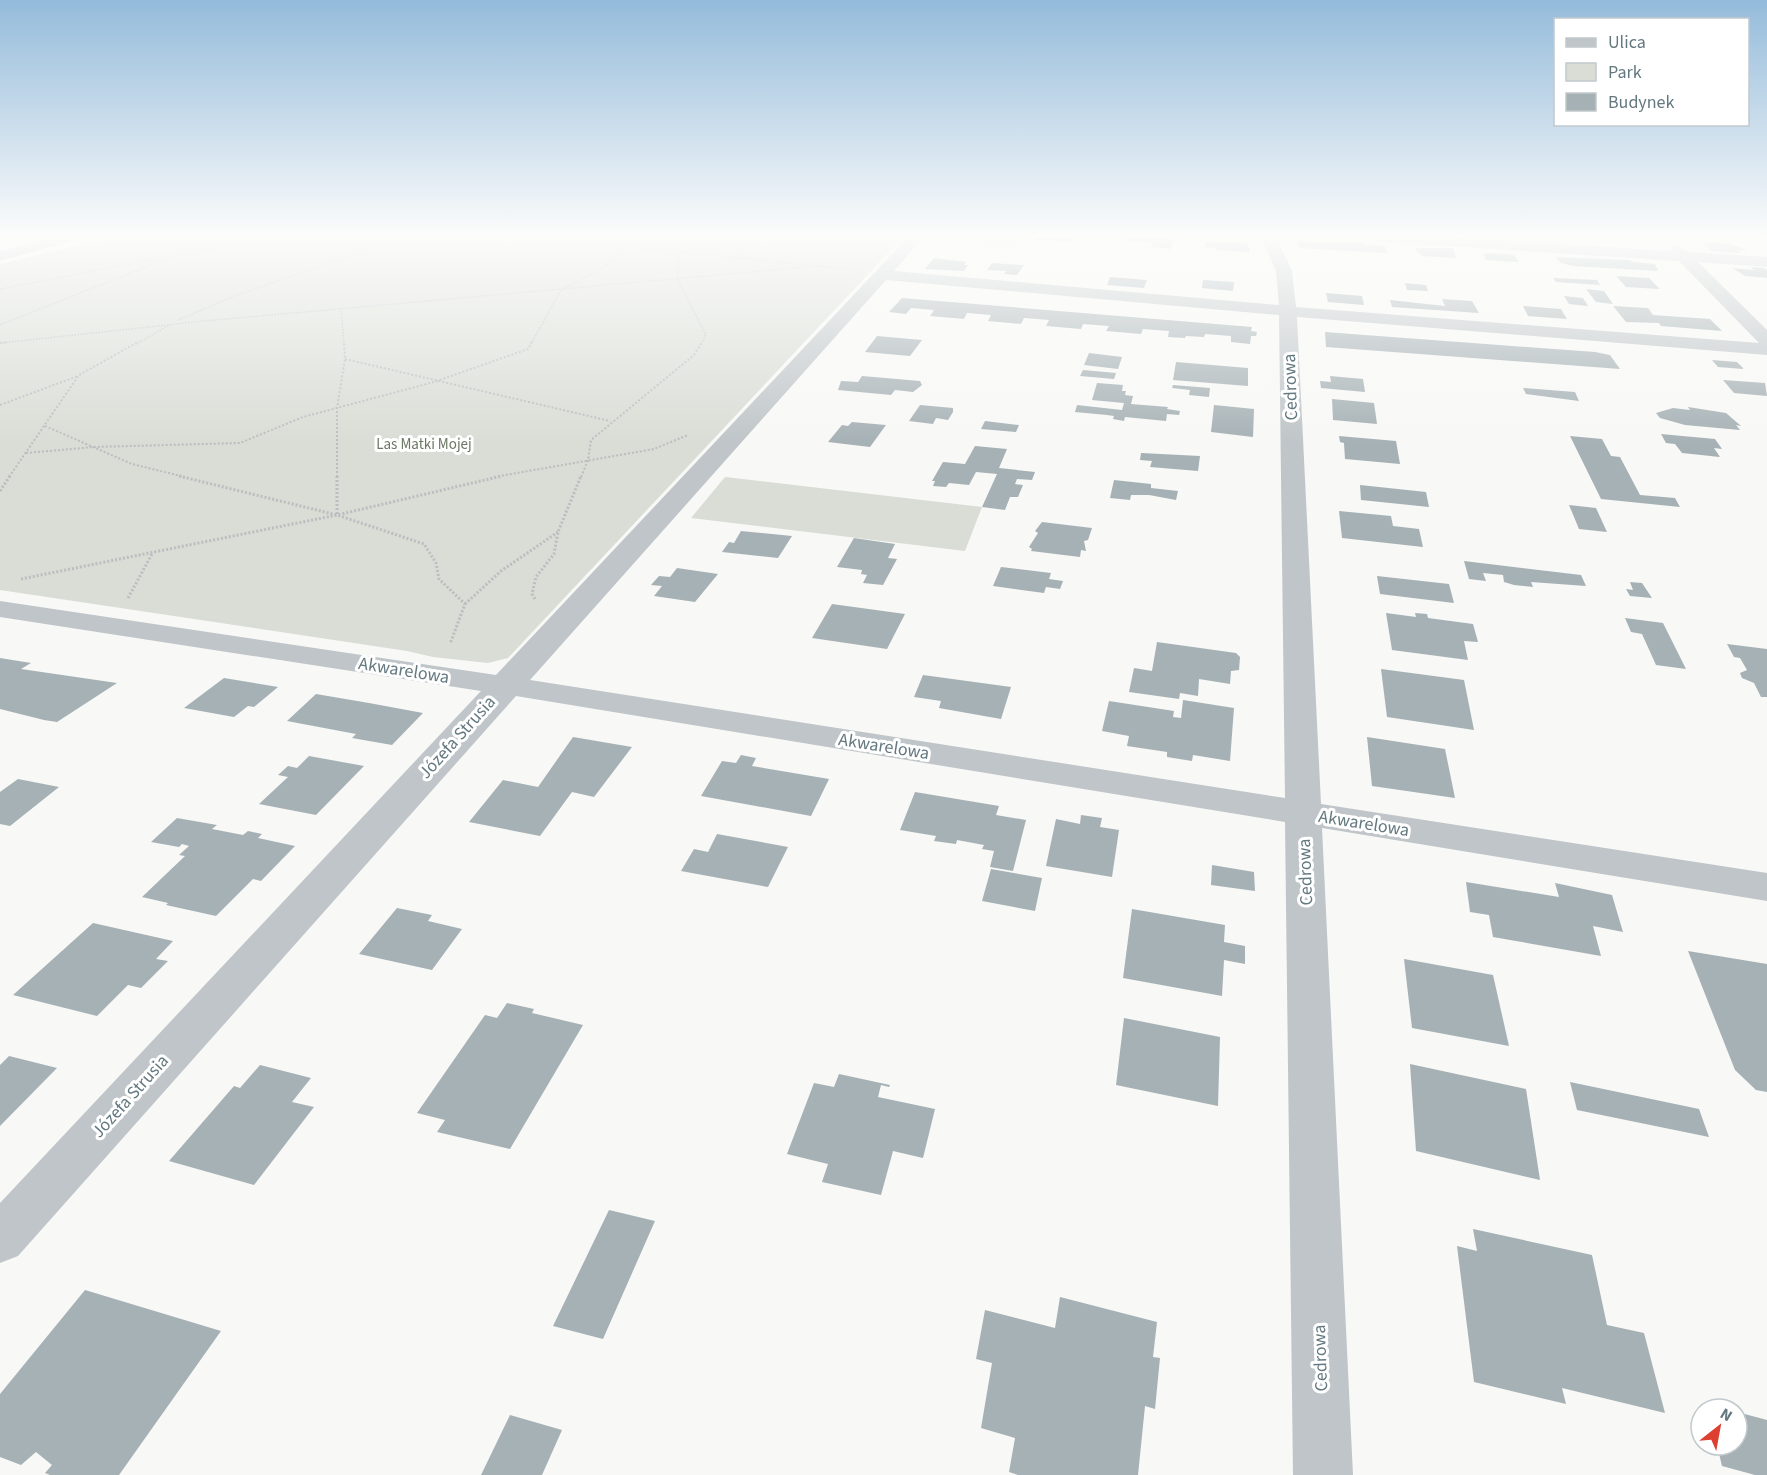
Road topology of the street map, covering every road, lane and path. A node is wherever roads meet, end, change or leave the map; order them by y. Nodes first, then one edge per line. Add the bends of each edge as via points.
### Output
1 (48, 306) edge
2 (212, 306) edge
3 (367, 306) edge
4 (552, 306) edge
5 (691, 306) edge
6 (854, 306) edge
7 (1240, 306) edge
8 (1288, 306) edge
9 (1732, 306) edge
10 (341, 308) junction
11 (1288, 310) junction
12 (174, 322) junction
13 (0, 325) edge
14 (1767, 340) edge
15 (0, 343) edge
16 (1767, 349) edge
17 (345, 360) junction
18 (79, 375) junction
19 (434, 382) junction
20 (0, 405) edge
21 (337, 408) junction
22 (611, 421) junction
23 (45, 426) junction
24 (697, 431) dead end
25 (94, 447) junction
26 (26, 453) junction
27 (588, 460) junction
28 (0, 491) edge
29 (338, 516) junction
30 (558, 532) junction
31 (152, 554) junction
32 (6, 595) edge
33 (126, 602) dead end
34 (537, 603) dead end
35 (465, 604) junction
36 (447, 652) dead end
37 (504, 685) junction
38 (1304, 813) junction
39 (1767, 887) edge
40 (0, 1239) edge
41 (1323, 1475) edge

1 - 13 path
2 - 12 path
3 - 10 path
4 - 19 path via 528,349
5 - 22 path via 706,335 694,355
6 - 37 street, Józefa Strusia
7 - 11 street
8 - 11 street, Cedrowa
9 - 14 street
10 - 12 path
10 - 17 path
11 - 16 street
11 - 38 street, Cedrowa
12 - 15 path
12 - 18 path
17 - 19 path
17 - 21 path
18 - 20 path
18 - 23 path
19 - 21 path
19 - 22 path
21 - 25 path via 303,417 240,443
21 - 29 path
22 - 27 path via 591,440
23 - 25 path
23 - 26 path
24 - 27 path via 654,449
25 - 26 path
25 - 29 path via 132,464
26 - 28 path
27 - 29 path via 489,478
27 - 30 path
29 - 31 path
29 - 35 path via 424,544 436,563 439,579
30 - 34 path via 554,554 536,577 532,594
30 - 35 path via 501,571
31 - 32 path
31 - 33 path
32 - 37 street, Akwarelowa
35 - 36 path
37 - 38 street, Akwarelowa
37 - 40 street, Józefa Strusia
38 - 39 street, Akwarelowa
38 - 41 street, Cedrowa

